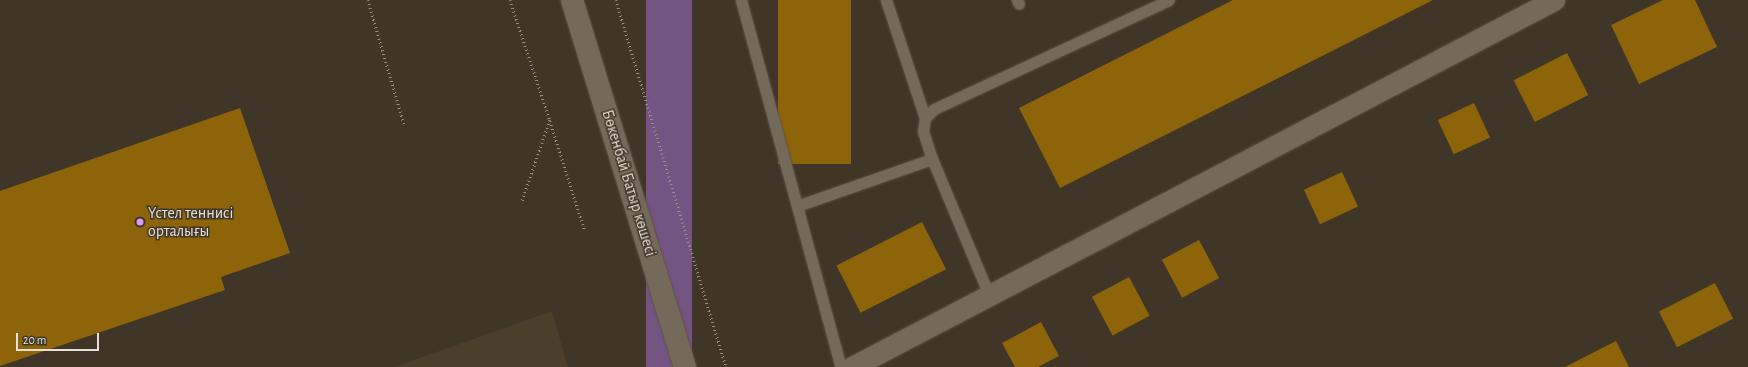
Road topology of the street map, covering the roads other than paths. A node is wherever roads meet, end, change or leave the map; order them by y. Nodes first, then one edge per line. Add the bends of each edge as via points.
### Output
1 (572, 0) edge
2 (742, 0) edge
3 (886, 0) edge
4 (1169, 0) edge
5 (1554, 0) edge
6 (925, 118) junction
7 (932, 159) junction
8 (797, 206) junction
9 (989, 295) junction
10 (684, 367) edge
11 (841, 367) edge
12 (852, 367) edge

1 - 10 main road, Бөкенбай Батыр көшесі
2 - 8 lane
3 - 6 lane
4 - 6 lane via 934,109
5 - 9 street
6 - 7 lane via 923,131
7 - 8 lane
7 - 9 lane
8 - 11 lane
9 - 12 street

